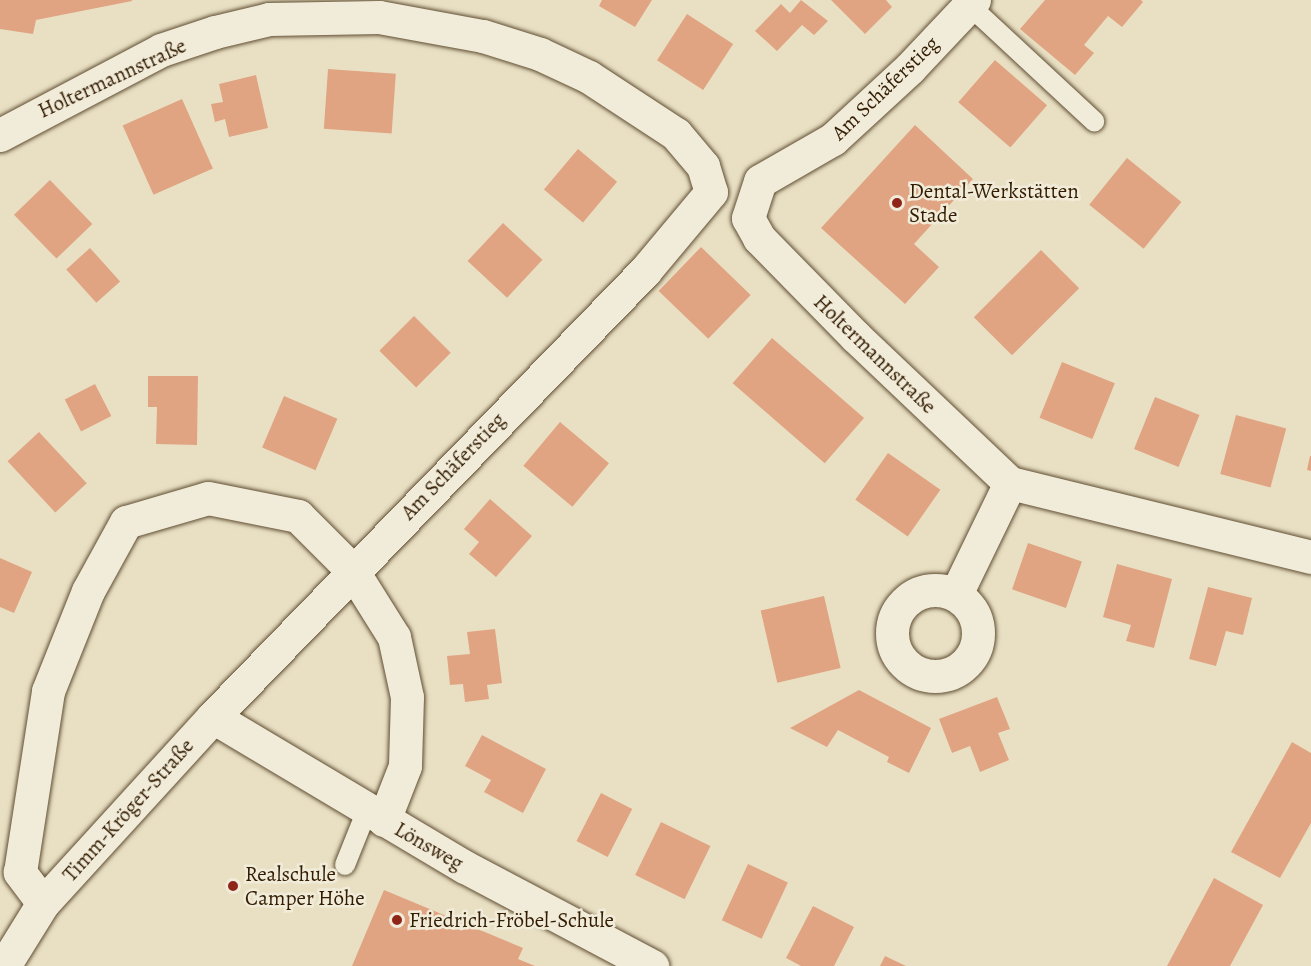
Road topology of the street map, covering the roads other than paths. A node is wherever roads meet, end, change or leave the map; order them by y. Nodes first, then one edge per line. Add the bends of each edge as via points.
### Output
1 (971, 3) edge
2 (381, 8) edge
3 (1094, 121) dead end
4 (0, 135) edge
5 (695, 216) joint
6 (748, 218) joint
7 (1010, 483) junction
8 (1311, 557) edge
9 (352, 570) junction
10 (956, 594) dead end
11 (213, 717) junction
12 (376, 815) junction
13 (345, 865) dead end
14 (43, 903) junction
15 (4, 966) edge
16 (652, 966) edge

1 - 3 lane
1 - 6 street, Am Schäferstieg via 910,68 833,139 760,181
2 - 4 street, Holtermannstraße via 269,19 161,50
2 - 5 street, Holtermannstraße via 540,54 628,100 676,134 703,166 711,192
5 - 9 street, Am Schäferstieg
6 - 7 street, Holtermannstraße via 759,238 856,337
7 - 8 street, Holtermannstraße
7 - 10 street
9 - 11 street, Am Schäferstieg
9 - 12 street via 394,637 407,697 405,766
9 - 14 street via 298,516 208,498 126,522 88,591 48,691 20,872
11 - 12 street, Lönsweg
11 - 14 street, Timm-Kröger-Straße
12 - 13 lane
12 - 16 street, Lönsweg
14 - 15 street, Timm-Kröger-Straße

